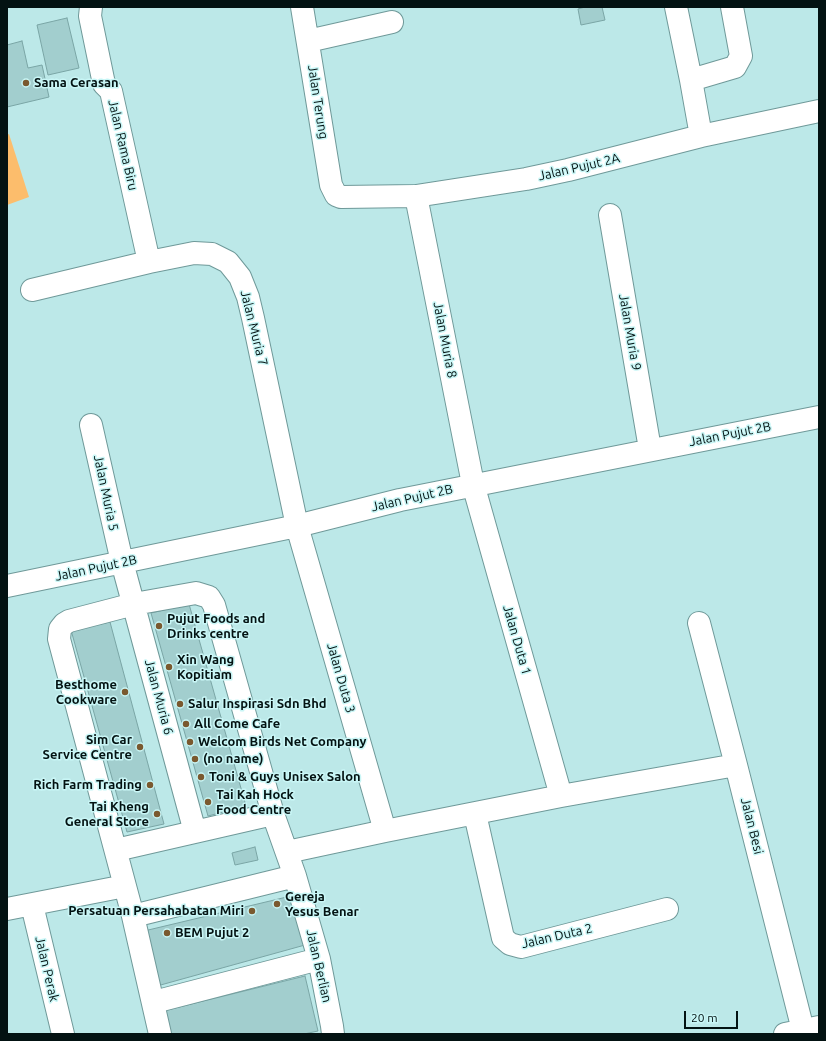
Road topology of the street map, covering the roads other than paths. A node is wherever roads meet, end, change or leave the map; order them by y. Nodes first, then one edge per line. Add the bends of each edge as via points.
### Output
1 (91, 7) edge
2 (302, 7) edge
3 (676, 7) edge
4 (732, 7) edge
5 (392, 22) dead end
6 (308, 41) junction
7 (691, 80) junction
8 (819, 110) edge
9 (701, 136) junction
10 (336, 195) joint
11 (416, 196) junction
12 (610, 215) dead end
13 (149, 262) junction
14 (32, 290) dead end
15 (819, 417) edge
16 (91, 425) dead end
17 (650, 449) junction
18 (473, 484) junction
19 (297, 526) junction
20 (122, 562) junction
21 (7, 586) edge
22 (134, 604) junction
23 (699, 623) dead end
24 (736, 765) junction
25 (561, 796) junction
26 (273, 814) junction
27 (475, 814) junction
28 (385, 831) junction
29 (195, 832) junction
30 (116, 850) junction
31 (287, 852) junction
32 (295, 876) junction
33 (125, 886) junction
34 (32, 905) junction
35 (7, 909) edge
36 (667, 909) dead end
37 (133, 916) junction
38 (319, 959) junction
39 (154, 1002) junction
40 (803, 1031) edge
41 (63, 1034) edge
42 (160, 1034) edge
43 (332, 1034) edge

1 - 13 street, Jalan Rama Biru via 90,16 104,84 111,92
2 - 6 street, Jalan Terung
3 - 7 street
4 - 7 street via 741,56 735,68
5 - 6 street
6 - 10 street, Jalan Terung via 331,185
7 - 9 street
8 - 9 street, Jalan Pujut 2A
9 - 11 street, Jalan Pujut 2A via 533,178
10 - 11 street, Jalan Pujut 2A via 346,198
11 - 18 street, Jalan Muria 8
12 - 17 street, Jalan Muria 9
13 - 14 street, Jalan Muria 7
13 - 19 street, Jalan Muria 7 via 194,253 212,254 228,262 240,277 248,296
15 - 17 street, Jalan Pujut 2B
16 - 20 street, Jalan Muria 5
17 - 18 street, Jalan Pujut 2B
18 - 19 street, Jalan Pujut 2B
18 - 25 street, Jalan Duta 1
19 - 20 street, Jalan Pujut 2B
19 - 28 street, Jalan Duta 3
20 - 21 street, Jalan Pujut 2B
20 - 22 street, Jalan Muria 6
22 - 26 street, Jalan Berlian via 196,593 209,597 214,605
22 - 29 street, Jalan Muria 6
22 - 30 street via 69,621 60,630 59,639
23 - 24 street, Jalan Besi
24 - 25 street
24 - 40 street, Jalan Besi
25 - 27 street
26 - 29 street
26 - 31 street, Jalan Berlian
27 - 28 street
27 - 36 street, Jalan Duta 2 via 503,938 510,944 521,947
28 - 31 street
29 - 30 street
30 - 33 street
31 - 32 street, Jalan Berlian
32 - 37 street
32 - 38 street, Jalan Berlian
33 - 34 street
33 - 37 street
34 - 35 street
34 - 41 street, Jalan Perak
37 - 39 street
38 - 39 street
38 - 43 street, Jalan Berlian
39 - 42 street

